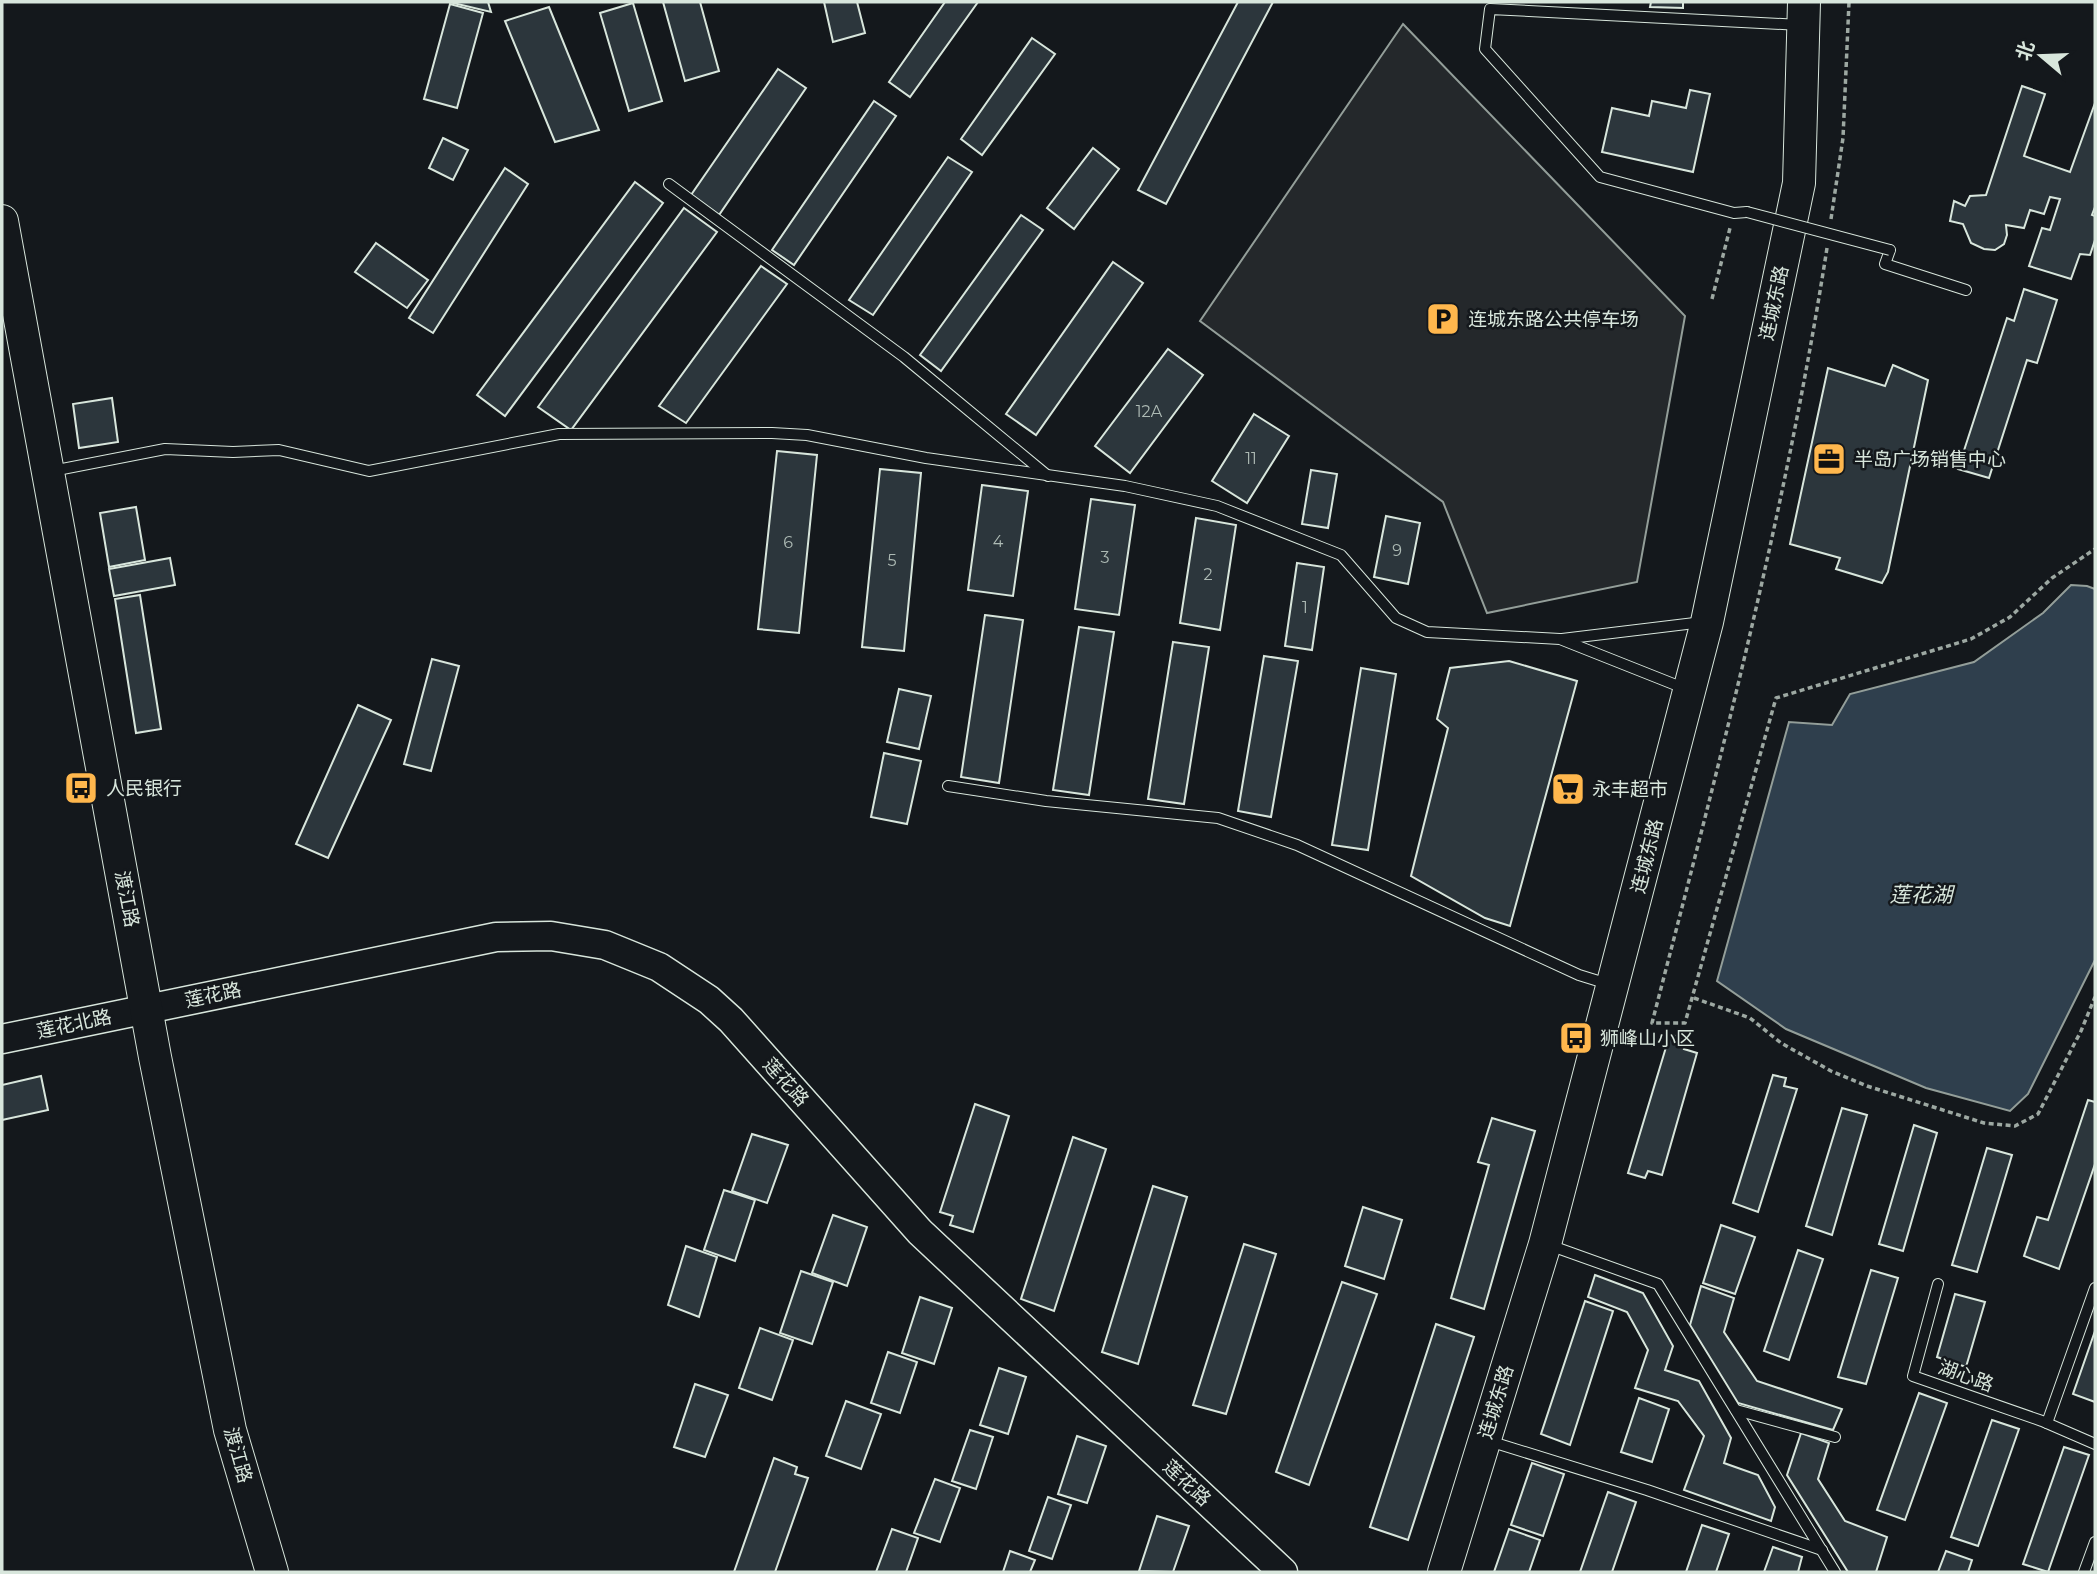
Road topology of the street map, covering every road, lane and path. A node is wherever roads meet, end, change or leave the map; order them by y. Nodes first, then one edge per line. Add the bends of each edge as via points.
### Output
1 (1849, 2) edge
2 (1804, 13) edge
3 (669, 184) dead end
4 (1734, 213) junction
5 (2, 221) edge
6 (1831, 223) dead end
7 (1829, 237) dead end
8 (1966, 290) dead end
9 (1712, 299) dead end
10 (48, 472) junction
11 (1048, 475) junction
12 (2095, 549) edge
13 (1707, 621) junction
14 (1560, 639) junction
15 (1689, 691) junction
16 (948, 786) dead end
17 (1614, 986) junction
18 (2095, 996) edge
19 (1694, 998) junction
20 (147, 1009) junction
21 (2, 1039) edge
22 (1545, 1244) junction
23 (1938, 1284) dead end
24 (2095, 1288) edge
25 (1736, 1410) junction
26 (2047, 1423) junction
27 (1835, 1437) dead end
28 (1485, 1440) junction
29 (2095, 1444) edge
30 (2095, 1542) edge
31 (1822, 1550) junction
32 (272, 1572) edge
33 (1283, 1572) edge
34 (1444, 1572) edge
35 (1835, 1572) edge
36 (2084, 1572) edge

1 - 6 path via 1843,138
2 - 4 lane via 1490,9 1485,49 1600,177
2 - 13 main road, 连城东路 via 1800,183
3 - 11 lane via 904,357
4 - 8 lane, bridge via 1747,212 1889,250 1885,264
4 - 9 path
5 - 10 main road, 渡江路
7 - 19 path via 1787,473 1741,679 1653,1023 1685,1023
10 - 11 lane via 165,449 279,450 369,471 559,434 772,433
10 - 20 main road, 渡江路
11 - 14 lane via 1217,506 1341,555 1396,618 1427,632
12 - 19 path via 2052,578 2010,617 1971,639 1776,698
13 - 14 lane
13 - 15 main road, 连城东路
14 - 15 lane
15 - 17 main road, 连城东路
16 - 17 lane via 1218,818 1297,845 1579,975
17 - 22 main road, 连城东路
18 - 19 path via 2038,1114 2015,1126 1984,1123 1867,1086 1781,1043 1750,1018
20 - 21 main road, 莲花北路
20 - 32 main road, 渡江路 via 230,1430
20 - 33 main road, 莲花路 via 496,937 578,939 659,967 731,1020 920,1232
22 - 25 lane via 1658,1284
22 - 28 main road, 连城东路
23 - 26 lane, 湖心路 via 1913,1376
24 - 26 lane
25 - 27 lane
25 - 31 lane
26 - 29 lane, 湖心路
28 - 31 lane
28 - 34 main road, 连城东路
30 - 36 lane
31 - 35 lane

